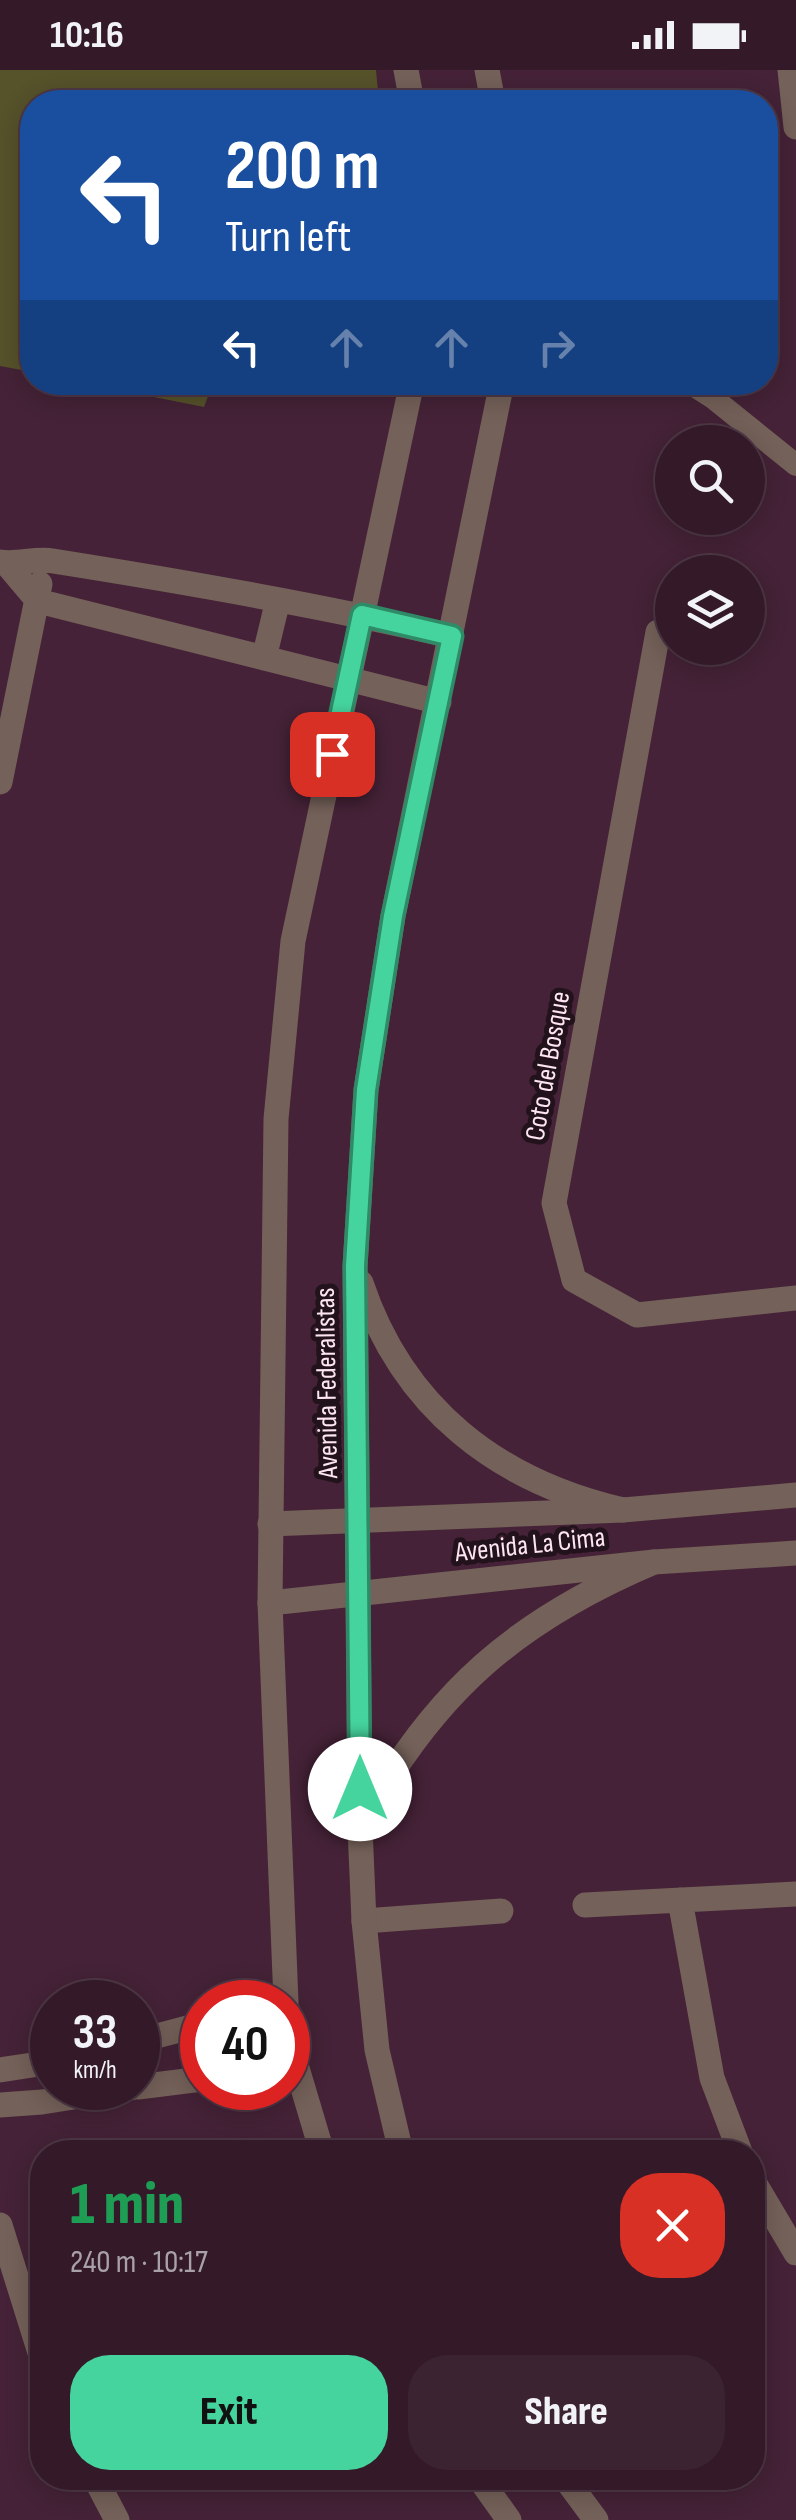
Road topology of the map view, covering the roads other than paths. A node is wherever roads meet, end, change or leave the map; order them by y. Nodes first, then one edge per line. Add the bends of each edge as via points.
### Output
1 (790, 70) edge
2 (796, 127) edge
3 (409, 395) edge
4 (499, 395) edge
5 (708, 395) edge
6 (796, 465) edge
7 (43, 560) junction
8 (3, 562) edge
9 (278, 600) junction
10 (38, 601) junction
11 (362, 615) junction
12 (452, 636) junction
13 (655, 648) edge
14 (264, 658) junction
15 (348, 679) junction
16 (438, 702) junction
17 (0, 782) edge
18 (355, 1266) junction
19 (796, 1298) edge
20 (796, 1495) edge
21 (623, 1510) junction
22 (358, 1520) junction
23 (270, 1524) junction
24 (796, 1552) edge
25 (654, 1562) junction
26 (358, 1594) junction
27 (270, 1603) junction
28 (360, 1828) junction
29 (796, 1894) edge
30 (680, 1900) junction
31 (586, 1906) dead end
32 (501, 1911) dead end
33 (364, 1922) junction
34 (285, 1980) edge
35 (30, 2065) edge
36 (0, 2070) edge
37 (30, 2103) edge
38 (0, 2105) edge
39 (307, 2110) edge
40 (318, 2140) edge
41 (398, 2140) edge
42 (735, 2140) edge
43 (765, 2202) edge
44 (0, 2225) edge
45 (796, 2253) edge
46 (30, 2321) edge
47 (102, 2490) edge
48 (488, 2490) edge
49 (574, 2490) edge
50 (118, 2520) edge
51 (509, 2520) edge
52 (596, 2520) edge

1 - 2 street
3 - 11 street, Avenida Federalistas
4 - 12 street, Avenida Federalistas
5 - 6 lane
7 - 8 street
7 - 9 street
7 - 10 street
8 - 10 street
9 - 11 street
9 - 14 street
10 - 14 street
10 - 17 street
11 - 12 street
11 - 15 street, Avenida Federalistas
12 - 16 street, Avenida Federalistas
13 - 19 street, Coto del Bosque via 554,1203 574,1280 637,1315
14 - 15 street
15 - 16 street
15 - 23 street, Avenida Federalistas via 293,941 276,1119
16 - 18 street, Avenida Federalistas via 393,916 366,1090
18 - 21 street via 405,1374 458,1432 552,1490
18 - 22 street, Avenida Federalistas
20 - 21 street, Avenida La Cima
21 - 22 street, Avenida La Cima
22 - 23 street, Avenida La Cima
22 - 26 street, Avenida Federalistas
23 - 27 street, Avenida Federalistas
24 - 25 street, Avenida La Cima
25 - 26 street, Avenida La Cima
25 - 28 street via 558,1608 474,1672 409,1745
26 - 27 street, Avenida La Cima
26 - 28 street, Avenida Federalistas
27 - 34 street, Avenida Federalistas
28 - 33 street, Avenida Federalistas
29 - 30 street
30 - 31 street
30 - 42 street via 712,2078
32 - 33 street
33 - 41 street, Avenida Federalistas via 376,2050
35 - 36 street
37 - 38 street
39 - 40 street
43 - 45 street
44 - 46 street
47 - 50 street
48 - 51 street
49 - 52 street

